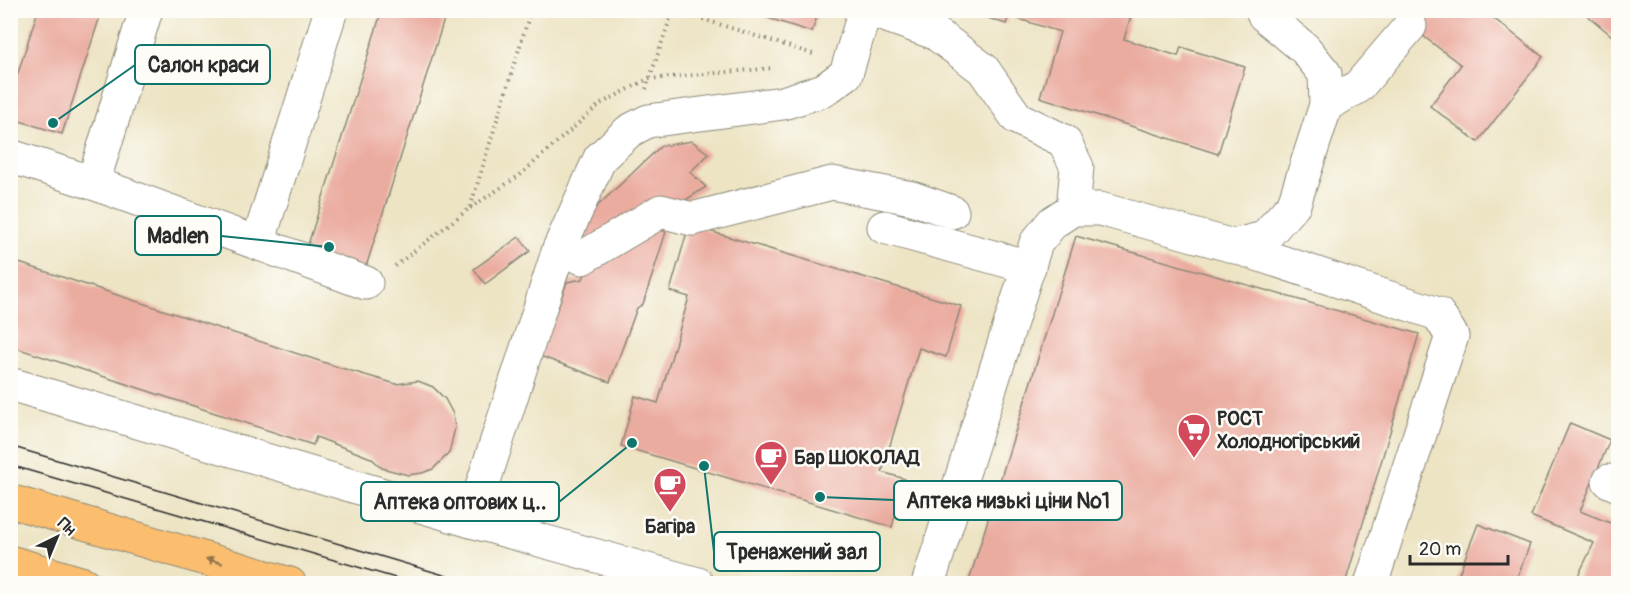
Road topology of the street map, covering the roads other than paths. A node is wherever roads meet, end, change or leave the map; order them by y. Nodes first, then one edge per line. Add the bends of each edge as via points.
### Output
1 (146, 10) edge
2 (331, 10) edge
3 (868, 10) edge
4 (1262, 10) edge
5 (1410, 26) dead end
6 (1326, 105) junction
7 (10, 156) edge
8 (93, 183) junction
9 (1073, 209) junction
10 (952, 212) dead end
11 (884, 227) dead end
12 (258, 243) junction
13 (1233, 246) junction
14 (559, 249) junction
15 (1029, 267) junction
16 (366, 283) road end
17 (10, 384) edge
18 (10, 501) edge
19 (471, 521) junction
20 (10, 562) edge
21 (84, 584) edge
22 (290, 584) edge
23 (698, 584) edge
24 (928, 584) edge
25 (1371, 584) edge

1 - 8 street
2 - 12 street
3 - 9 street via 935,33 983,69 1017,118 1064,141 1077,167
3 - 14 street via 846,74 824,90 783,103 648,121 629,131 600,158
4 - 6 street via 1305,49 1325,74
5 - 6 street via 1358,87
6 - 13 street via 1294,204 1264,238
7 - 8 street
8 - 12 street
9 - 13 street via 1100,209
9 - 15 street via 1053,222 1036,243
10 - 14 street via 912,198 832,183 692,219 661,211 582,258
11 - 15 street
12 - 16 street
13 - 25 street via 1438,314 1452,336
14 - 19 street
15 - 24 street
17 - 19 street
22 -> 18 main road
19 - 23 street
20 - 21 main road

